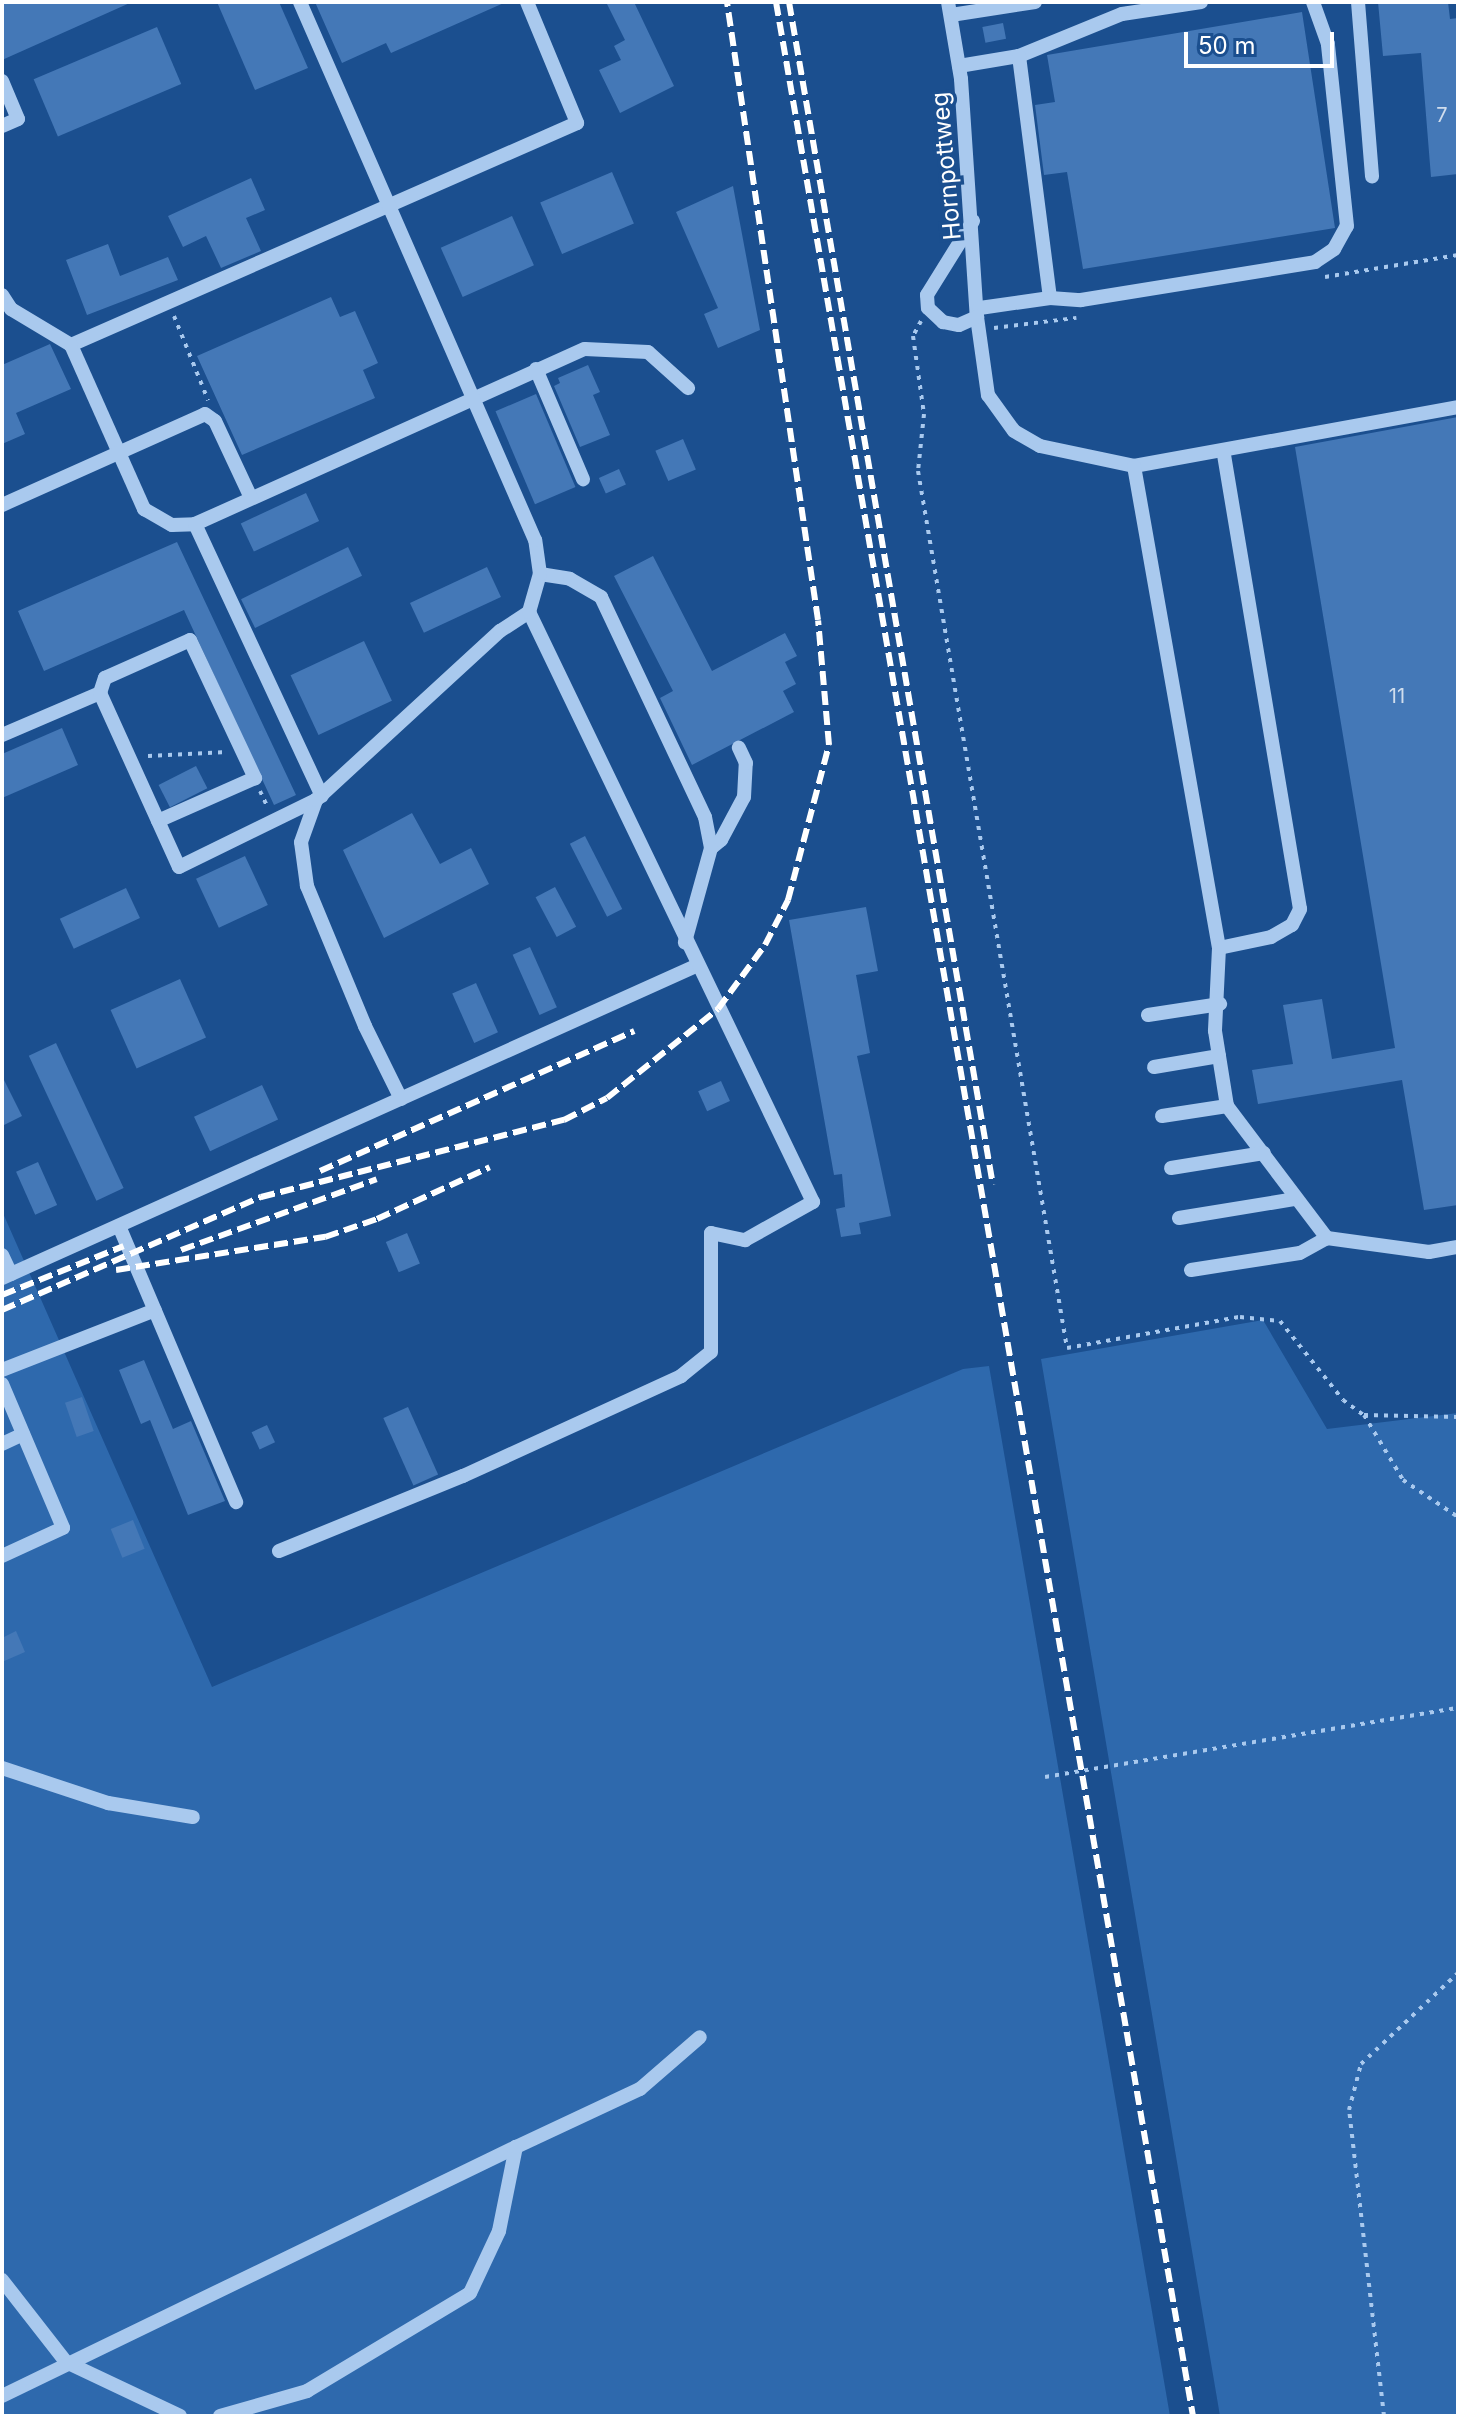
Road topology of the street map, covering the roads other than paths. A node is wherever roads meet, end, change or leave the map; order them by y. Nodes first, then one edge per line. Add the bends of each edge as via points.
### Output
1 (300, 2) edge
2 (527, 2) edge
3 (1035, 2) edge
4 (1201, 2) edge
5 (1313, 2) edge
6 (1358, 2) edge
7 (949, 9) edge
8 (1019, 56) junction
9 (959, 66) junction
10 (2, 81) edge
11 (2, 126) edge
12 (1372, 176) dead end
13 (386, 209) junction
14 (973, 221) junction
15 (2, 295) edge
16 (1050, 298) junction
17 (979, 317) junction
18 (71, 345) junction
19 (536, 369) junction
20 (688, 388) dead end
21 (472, 396) junction
22 (1458, 407) edge
23 (118, 449) junction
24 (1223, 450) junction
25 (1134, 466) junction
26 (583, 479) dead end
27 (251, 498) junction
28 (2, 505) edge
29 (195, 524) junction
30 (540, 574) junction
31 (529, 612) junction
32 (100, 693) junction
33 (2, 735) edge
34 (739, 748) dead end
35 (319, 798) junction
36 (158, 821) junction
37 (711, 848) junction
38 (685, 942) junction
39 (1219, 948) junction
40 (696, 966) junction
41 (1220, 1004) junction
42 (1148, 1015) dead end
43 (1219, 1056) junction
44 (1154, 1067) dead end
45 (401, 1099) junction
46 (1227, 1106) junction
47 (1162, 1116) dead end
48 (1264, 1153) junction
49 (1171, 1168) dead end
50 (1295, 1199) junction
51 (1179, 1218) dead end
52 (119, 1226) junction
53 (1327, 1238) junction
54 (1458, 1247) edge
55 (2, 1255) edge
56 (1191, 1270) dead end
57 (6, 1276) edge
58 (155, 1310) junction
59 (2, 1370) edge
60 (2, 1384) edge
61 (23, 1434) junction
62 (2, 1444) edge
63 (236, 1502) dead end
64 (279, 1551) dead end
65 (2, 1556) edge
66 (2, 1768) edge
67 (193, 1817) dead end
68 (700, 2037) dead end
69 (516, 2147) junction
70 (2, 2280) edge
71 (66, 2362) junction
72 (2, 2396) edge
73 (180, 2416) edge
74 (220, 2416) edge

1 - 13 street
2 - 13 street via 577,123
3 - 7 street
4 - 8 street via 1122,14
5 - 16 street via 1328,44 1347,226 1334,249 1315,262 1081,300
6 - 12 street
7 - 9 street, Hornpottweg
8 - 9 street
8 - 16 street
9 - 14 street, Hornpottweg
10 - 11 street via 18,119
13 - 18 street
13 - 21 street
14 - 17 street, Hornpottweg
14 - 17 street via 927,295 928,308 951,325
15 - 18 street via 11,309
16 - 17 street
17 - 25 street, Hornpottweg via 988,395 1014,431 1040,446
18 - 23 street
19 - 20 street via 585,349 613,347 648,352
19 - 21 street
19 - 26 street
21 - 27 street
21 - 30 street via 535,540
22 - 24 street
23 - 27 street via 205,414 215,421
23 - 28 street
23 - 29 street via 144,509 172,525
24 - 25 street
24 - 39 street via 1300,909 1292,925 1271,937
25 - 39 street
27 - 29 street
29 - 35 street
30 - 31 street
30 - 37 street via 570,579 601,597 705,817
31 - 35 street via 500,631
31 - 38 street via 666,891
32 - 33 street
32 - 36 street
32 - 36 street via 105,678 190,640 255,778
34 - 37 street via 747,780 744,797 721,840
35 - 36 street via 179,867
35 - 45 street via 301,842 307,886
37 - 38 street
38 - 40 street
39 - 41 street
40 - 45 street
40 - 64 street via 813,1202 745,1240 711,1233 711,1352 681,1376 463,1476
41 - 42 street
41 - 43 street via 1215,1031
43 - 44 street
43 - 46 street
45 - 52 street
46 - 47 street
46 - 48 street
48 - 49 street
48 - 50 street
50 - 51 street
50 - 53 street
52 - 57 street
52 - 58 street
53 - 54 street via 1429,1252
53 - 56 street via 1300,1253
55 - 57 street
58 - 59 street
58 - 63 street
60 - 61 street
61 - 62 street
61 - 65 street via 63,1528
66 - 67 street via 108,1803
68 - 69 street via 640,2089
69 - 71 street
69 - 74 street via 499,2231 470,2293 307,2391
70 - 71 street
71 - 72 street
71 - 73 street

